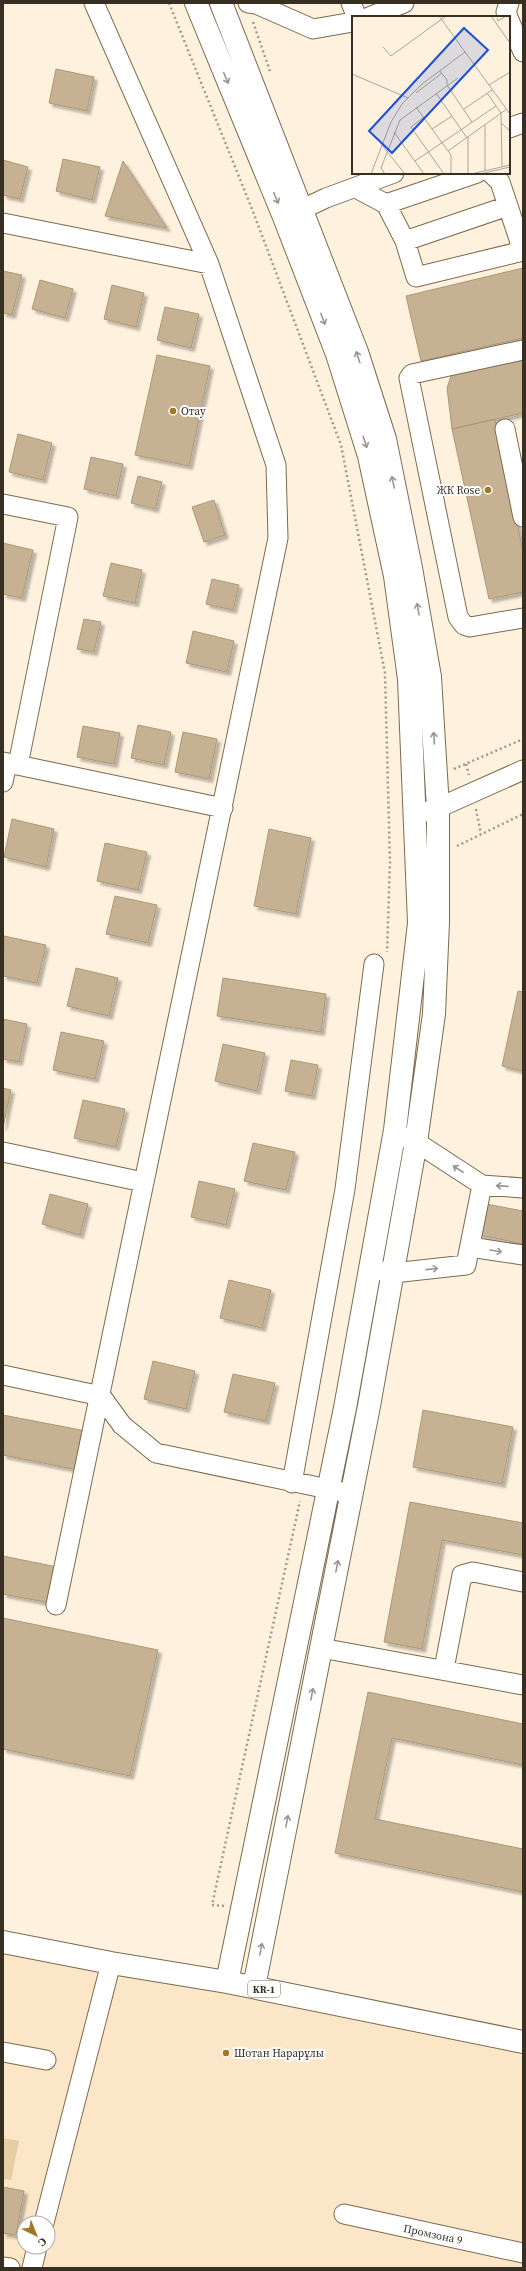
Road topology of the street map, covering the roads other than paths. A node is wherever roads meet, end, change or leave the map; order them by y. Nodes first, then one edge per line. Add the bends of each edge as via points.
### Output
1 (94, 3) edge
2 (196, 3) edge
3 (248, 3) edge
4 (351, 3) edge
5 (404, 3) edge
6 (510, 3) edge
7 (226, 4) edge
8 (357, 16) edge
9 (372, 16) edge
10 (507, 16) edge
11 (352, 22) edge
12 (510, 23) edge
13 (236, 42) junction
14 (214, 49) junction
15 (523, 52) edge
16 (523, 123) edge
17 (510, 128) edge
18 (391, 174) edge
19 (474, 174) edge
20 (492, 174) edge
21 (356, 188) junction
22 (386, 204) junction
23 (508, 206) junction
24 (293, 214) junction
25 (3, 223) edge
26 (405, 241) junction
27 (209, 264) junction
28 (523, 350) edge
29 (505, 429) dead end
30 (3, 504) edge
31 (523, 517) edge
32 (523, 618) edge
33 (9, 763) edge
34 (523, 770) edge
35 (3, 782) edge
36 (223, 808) junction
37 (438, 808) junction
38 (415, 815) junction
39 (374, 964) dead end
40 (394, 1132) junction
41 (416, 1142) junction
42 (3, 1152) edge
43 (143, 1182) junction
44 (482, 1185) junction
45 (523, 1188) edge
46 (470, 1247) junction
47 (523, 1255) edge
48 (370, 1269) junction
49 (393, 1273) junction
50 (3, 1375) edge
51 (101, 1396) junction
52 (292, 1483) junction
53 (328, 1489) junction
54 (352, 1494) junction
55 (523, 1582) edge
56 (56, 1605) dead end
57 (321, 1648) junction
58 (444, 1669) junction
59 (523, 1685) edge
60 (3, 1942) edge
61 (111, 1963) junction
62 (227, 1982) junction
63 (254, 1987) junction
64 (523, 2042) edge
65 (3, 2052) edge
66 (46, 2060) dead end
67 (344, 2214) dead end
68 (46, 2215) edge
69 (523, 2253) edge
70 (35, 2255) edge
71 (3, 2267) edge
72 (10, 2268) edge
73 (32, 2268) edge

1 - 27 street
2 - 14 main road
3 - 11 street via 256,4 313,29
4 - 8 street
5 - 9 street
6 - 10 street via 506,12
7 - 13 main road
12 - 15 street
13 - 14 street
13 - 24 main road
14 -> 24 main road
16 - 17 street
18 - 21 street
19 - 22 street
20 - 23 street via 500,182
21 - 22 street
21 - 24 street via 326,198
22 - 26 street
23 - 26 street
23 - 26 street via 523,251 416,277
37 -> 24 main road via 430,676 385,439 357,352
24 -> 38 main road via 369,456 395,576 409,679
25 - 27 street
27 - 36 street via 276,465 278,538
28 - 32 street via 412,374 409,378 458,617 464,625 470,626
29 - 31 street
30 - 33 street via 68,517
33 - 35 street
33 - 36 street
34 - 37 street
36 - 43 street
37 - 38 street
37 - 41 main road via 438,922 434,1014
38 - 40 main road via 419,923
39 - 52 street via 345,1189
40 - 41 street
40 - 48 main road
44 -> 41 street
41 - 49 main road
42 - 43 street
43 - 51 street
45 -> 44 street
44 - 46 street
46 -> 47 street
49 -> 46 street via 466,1265
48 - 49 street
48 - 53 main road
49 - 54 main road
50 - 51 street
51 - 52 street via 122,1425 156,1453
51 - 56 street
52 - 53 street
53 - 54 street
53 - 62 main road
57 -> 54 main road
55 - 58 street via 472,1572 462,1575
57 - 58 street
63 -> 57 main road
58 - 59 street
60 - 61 main road, KR-1
61 - 62 main road, KR-1
61 - 68 street
62 - 63 main road, KR-1
63 - 64 main road, KR-1
65 - 66 street
67 - 69 street, Промзона 9
70 - 73 street
71 - 72 street

